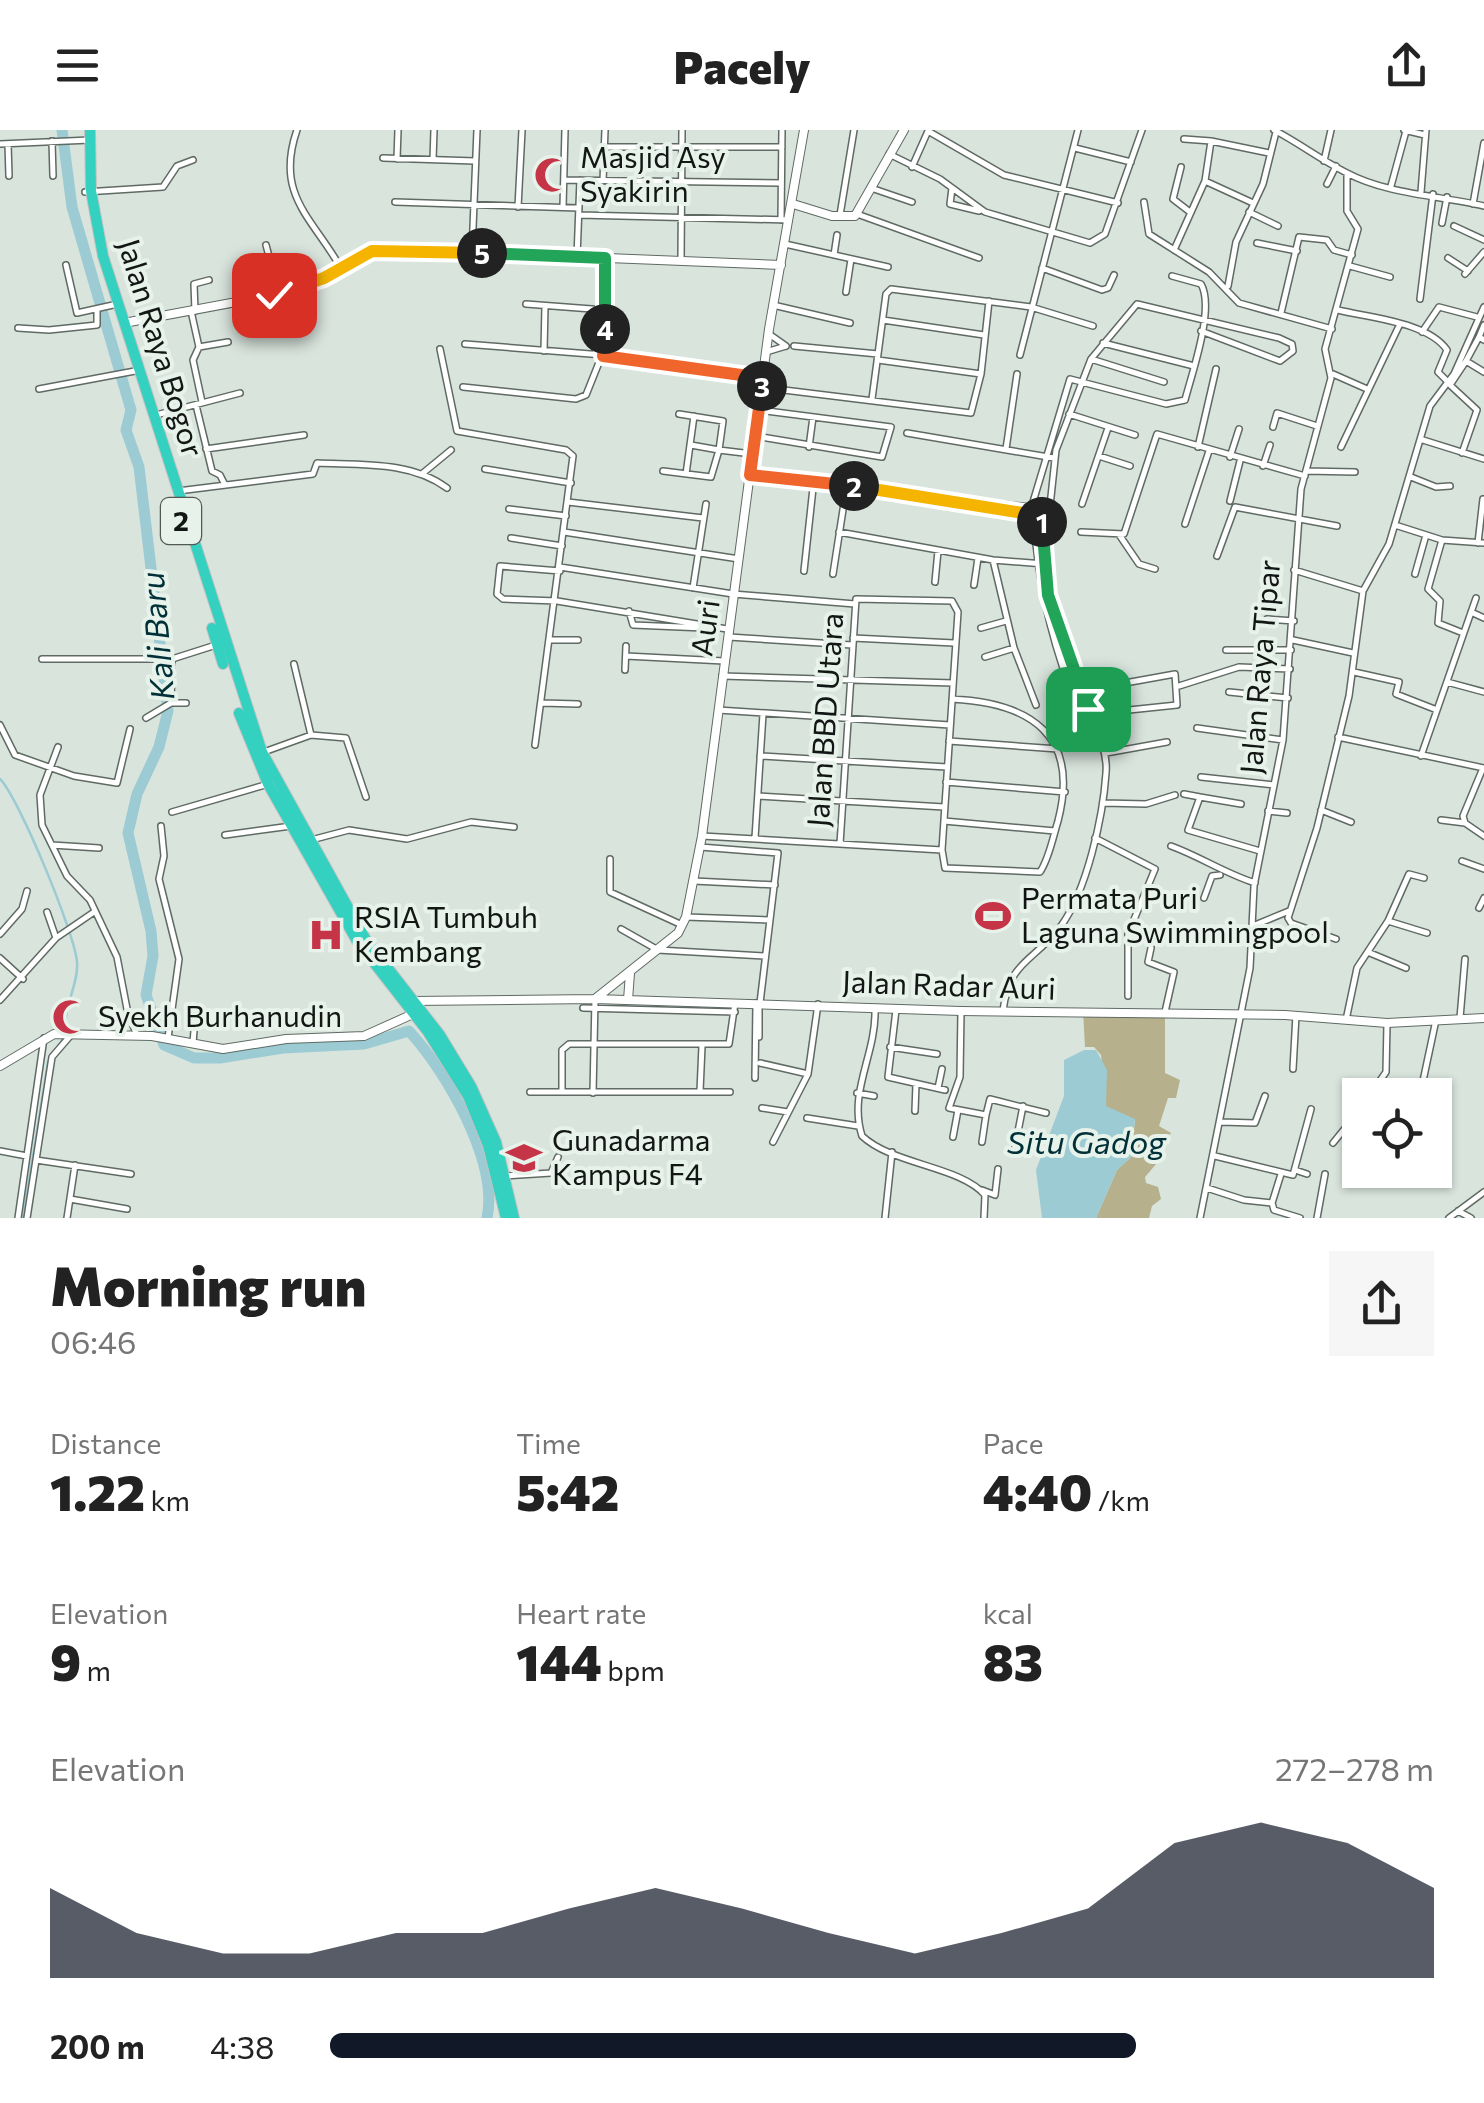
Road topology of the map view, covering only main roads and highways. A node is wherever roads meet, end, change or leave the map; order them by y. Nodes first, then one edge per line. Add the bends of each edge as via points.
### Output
1 (804, 130) edge
2 (904, 130) edge
3 (84, 136) edge
4 (88, 191) junction
5 (792, 204) junction
6 (781, 265) junction
7 (123, 324) junction
8 (135, 358) junction
9 (258, 754) junction
10 (347, 916) junction
11 (630, 973) junction
12 (628, 1000) junction
13 (412, 1001) junction
14 (595, 1004) junction
15 (413, 1014) junction
16 (1484, 1018) edge
17 (0, 1066) edge
18 (506, 1218) edge
19 (514, 1218) edge

1 - 5 main road, Auri
2 - 5 main road via 857,214 840,218
3 - 4 highway, Jalan Raya Bogor / 2
4 - 7 highway, Jalan Raya Bogor / 2
4 - 7 highway, Jalan Raya Bogor / 2 via 103,308
5 - 6 main road, Auri
6 - 7 main road via 383,249 279,294
6 - 11 main road, Auri via 694,881 684,921
7 - 8 highway, Jalan Raya Bogor / 2
8 - 9 highway, Jalan Raya Bogor / 2
8 - 9 highway, Jalan Raya Bogor / 2 via 130,373
9 - 10 highway, Jalan Raya Bogor / 2
9 - 10 highway, Jalan Raya Bogor / 2 via 291,826
10 - 13 highway, Jalan Raya Bogor / 2
10 - 15 highway, Jalan Raya Bogor / 2 via 376,970
11 - 12 main road
11 - 14 main road
12 - 14 main road, Jalan Radar Auri
12 - 16 main road, Jalan Radar Auri via 1238,1013 1388,1023
13 - 14 main road, Jalan Radar Auri
13 - 19 highway, Jalan Raya Bogor / 2 via 471,1086 492,1133
15 - 17 main road via 364,1036 223,1049 152,1036 58,1034
15 - 18 highway, Jalan Raya Bogor / 2 via 476,1111

